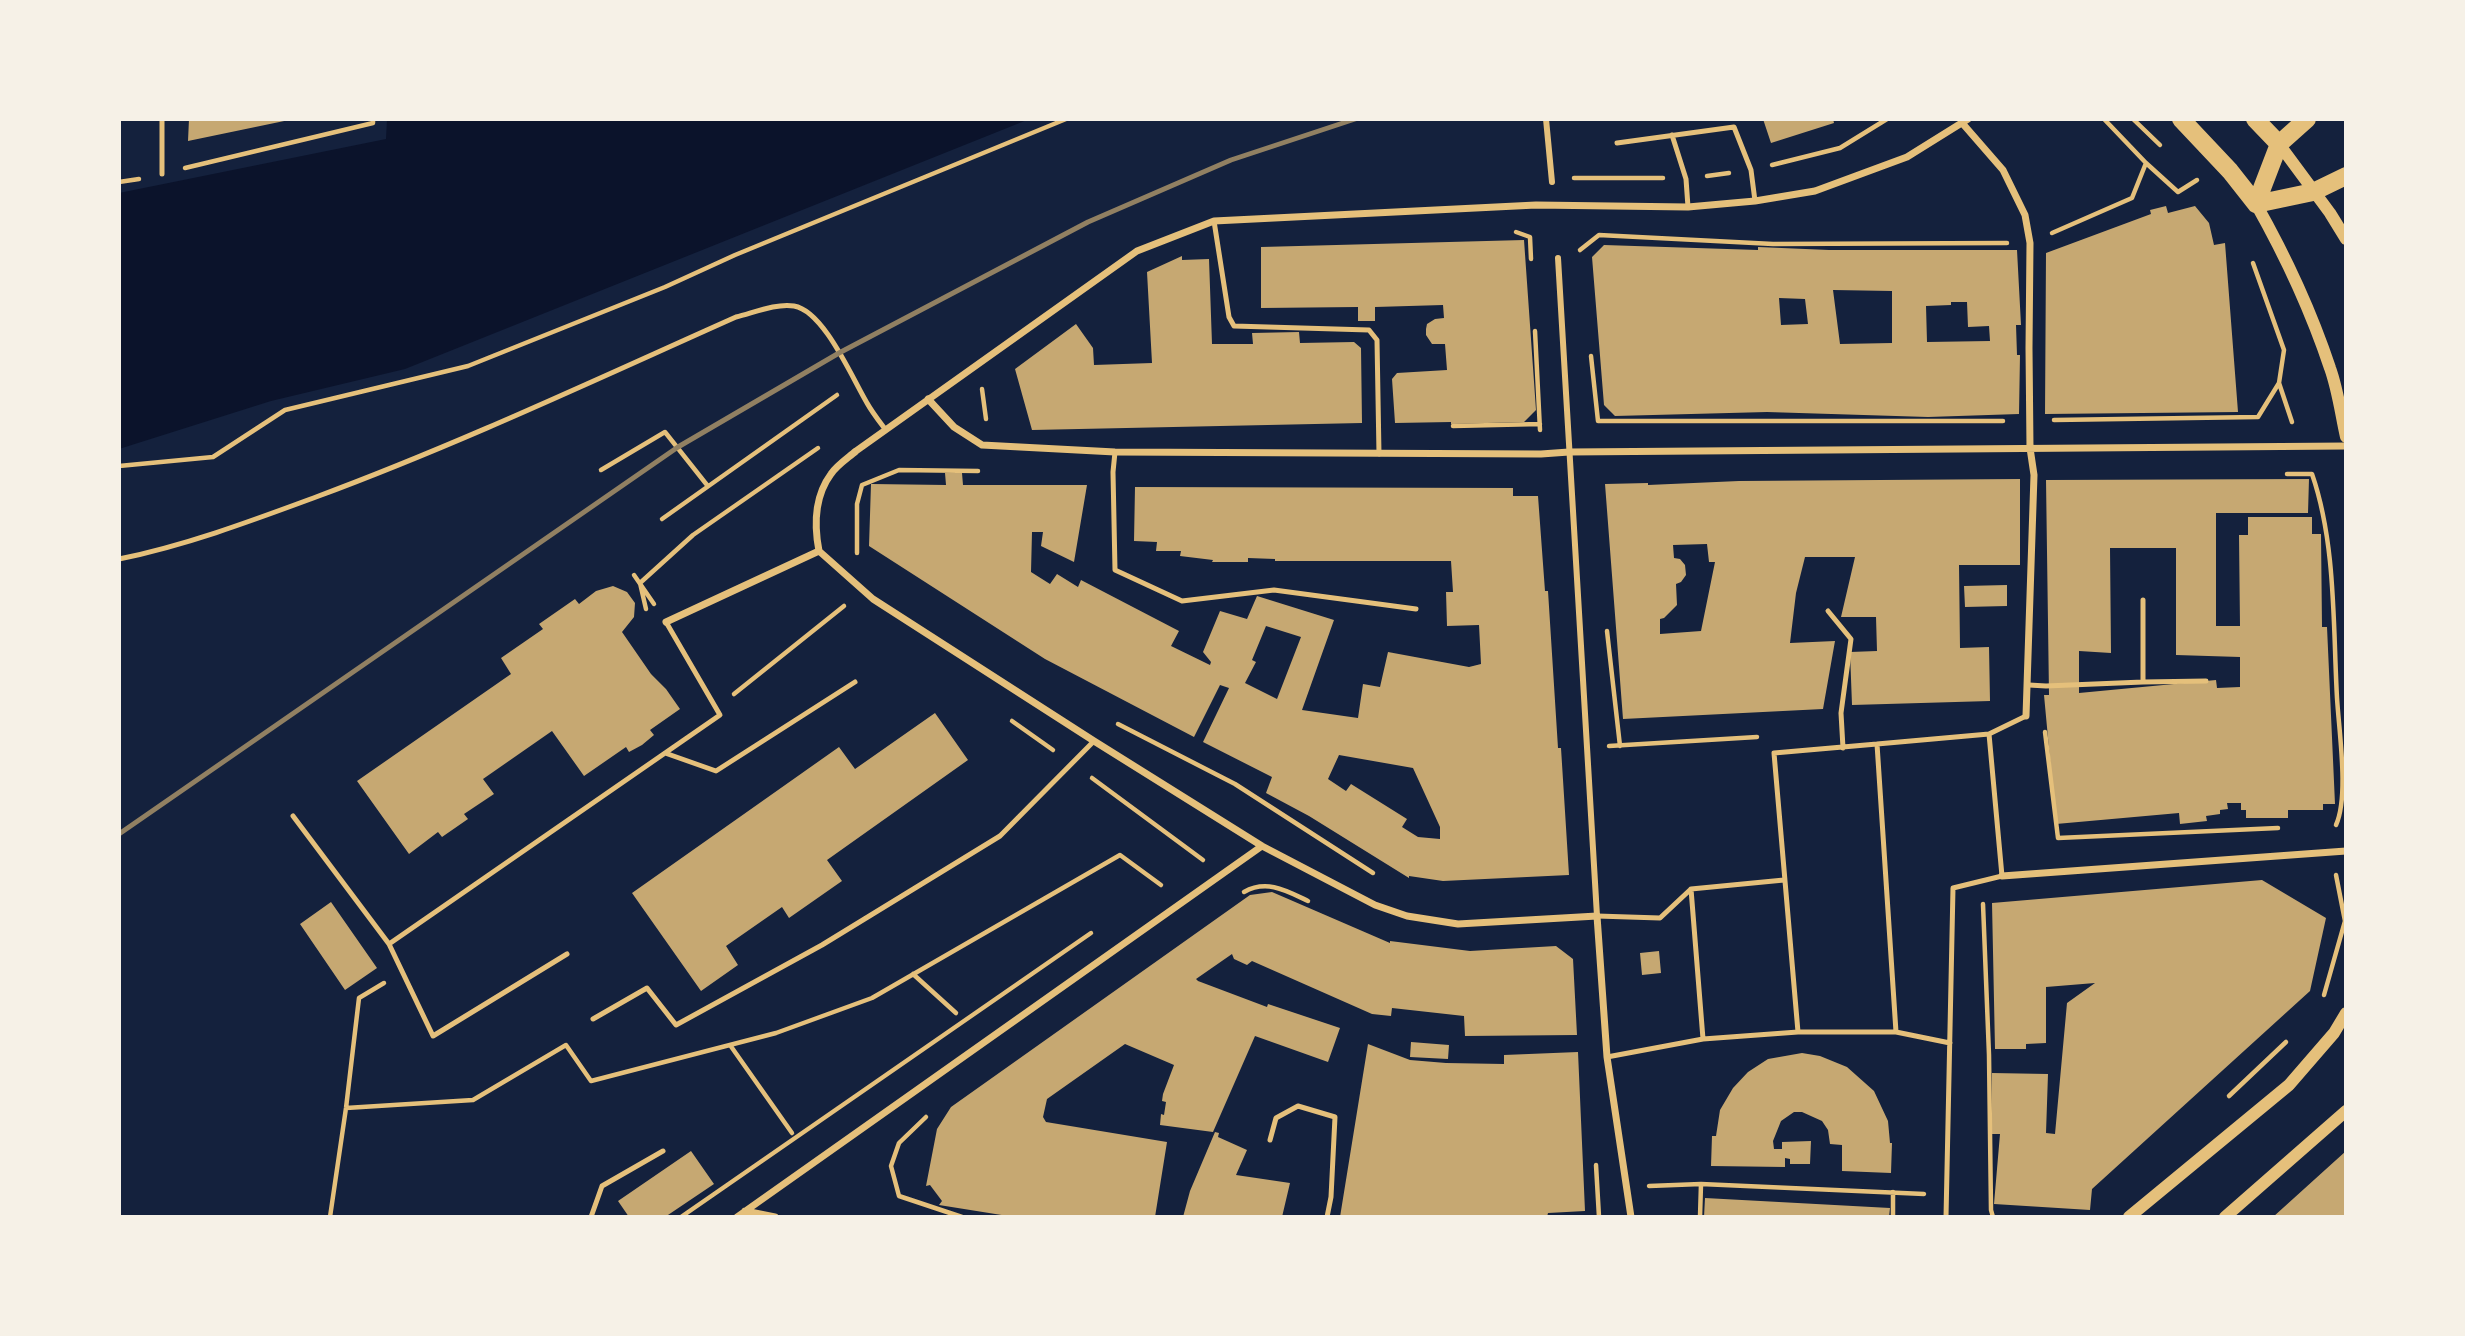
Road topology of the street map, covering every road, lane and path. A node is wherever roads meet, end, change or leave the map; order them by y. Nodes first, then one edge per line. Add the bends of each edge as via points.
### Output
1 (162, 119) edge
2 (373, 119) edge
3 (1066, 119) edge
4 (1546, 119) edge
5 (2104, 119) edge
6 (2133, 119) edge
7 (2181, 119) edge
8 (2255, 119) edge
9 (2307, 119) edge
10 (1966, 121) edge
11 (1672, 135) junction
12 (1617, 142) dead end
13 (2279, 144) junction
14 (2170, 154) dead end
15 (2146, 163) junction
16 (2188, 171) dead end
17 (162, 174) junction
18 (2346, 176) edge
19 (2197, 180) junction
20 (1552, 182) dead end
21 (119, 183) edge
22 (2205, 190) dead end
23 (2313, 192) junction
24 (1755, 201) junction
25 (2256, 204) junction
26 (1688, 207) junction
27 (1214, 221) junction
28 (2346, 239) edge
29 (2030, 243) junction
30 (2250, 253) dead end
31 (1558, 257) dead end
32 (1581, 263) dead end
33 (1591, 355) dead end
34 (855, 383) junction
35 (928, 400) junction
36 (2032, 421) junction
37 (1539, 424) dead end
38 (885, 429) junction
39 (2346, 437) edge
40 (827, 442) dead end
41 (2346, 446) edge
42 (2031, 448) junction
43 (1115, 452) junction
44 (1569, 452) junction
45 (1379, 454) junction
46 (1541, 454) junction
47 (119, 466) edge
48 (601, 470) dead end
49 (979, 471) dead end
50 (707, 485) junction
51 (662, 519) dead end
52 (819, 551) junction
53 (857, 556) dead end
54 (119, 559) edge
55 (634, 575) dead end
56 (640, 583) junction
57 (2143, 600) dead end
58 (846, 605) dead end
59 (1416, 609) dead end
60 (1828, 611) dead end
61 (648, 621) dead end
62 (666, 622) junction
63 (2206, 681) dead end
64 (855, 682) dead end
65 (2143, 682) junction
66 (2029, 685) junction
67 (716, 708) junction
68 (1004, 716) dead end
69 (2026, 716) joint
70 (1115, 722) dead end
71 (1989, 734) junction
72 (1094, 741) junction
73 (1877, 744) junction
74 (1843, 748) junction
75 (665, 753) junction
76 (1072, 764) junction
77 (293, 816) dead end
78 (1262, 846) junction
79 (2346, 851) edge
80 (1193, 866) dead end
81 (2335, 872) dead end
82 (1378, 876) dead end
83 (2002, 876) junction
84 (1172, 878) dead end
85 (1784, 880) junction
86 (1691, 889) junction
87 (1150, 892) dead end
88 (1238, 896) dead end
89 (1990, 897) dead end
90 (1313, 903) dead end
91 (1597, 916) junction
92 (1093, 932) dead end
93 (389, 944) junction
94 (567, 954) dead end
95 (913, 974) dead end
96 (2322, 1001) dead end
97 (956, 1013) dead end
98 (2346, 1013) edge
99 (593, 1019) dead end
100 (1798, 1032) junction
101 (1896, 1032) junction
102 (2293, 1036) dead end
103 (1703, 1039) junction
104 (1950, 1043) junction
105 (730, 1045) dead end
106 (1608, 1057) junction
107 (2224, 1100) dead end
108 (934, 1109) dead end
109 (2346, 1111) edge
110 (792, 1133) dead end
111 (1270, 1140) dead end
112 (663, 1151) dead end
113 (1701, 1184) junction
114 (1628, 1187) junction
115 (1893, 1192) junction
116 (1945, 1194) junction
117 (746, 1211) junction
118 (330, 1217) edge
119 (591, 1217) edge
120 (681, 1217) edge
121 (737, 1217) edge
122 (775, 1217) edge
123 (962, 1217) edge
124 (1327, 1217) edge
125 (1631, 1217) edge
126 (1700, 1217) edge
127 (1893, 1217) edge
128 (1946, 1217) edge
129 (1993, 1217) edge
130 (2130, 1217) edge
131 (2225, 1217) edge

1 - 17 lane
2 - 17 path via 373,123
3 - 47 path via 468,366 285,410 213,457
4 - 20 street
5 - 15 path
6 - 14 path
7 - 25 main road
8 - 13 main road
9 - 13 main road
10 - 24 street via 1907,157 1815,191
10 - 29 street via 2003,170 2025,215
11 - 12 lane
11 - 24 lane via 1734,127 1751,170
11 - 26 lane via 1686,179
13 - 23 street
13 - 25 main road
15 - 19 path via 2178,191
15 - 29 path via 2132,198
16 - 19 path
17 - 21 path
18 - 23 main road
19 - 22 path
23 - 25 main road
23 - 28 street
24 - 26 street
25 - 39 street via 2302,295 2331,370
26 - 27 street via 1536,205
27 - 35 street via 1138,251
27 - 45 lane via 1234,326 1369,330 1377,340
29 - 32 path via 1773,244 1599,235 1580,250
29 - 36 street
30 - 36 path via 2284,351 2279,383 2258,417
31 - 44 street
33 - 36 path via 1598,421
34 - 38 lane
34 - 50 path
34 - 54 lane via 820,324 805,310 784,305 736,317 394,468 241,526
35 - 38 street
35 - 43 street via 954,427 982,445
36 - 42 street
37 - 46 path
38 - 52 street via 831,474 814,525
40 - 56 path via 693,535
41 - 42 street
42 - 44 street
42 - 66 street
43 - 45 street
43 - 59 lane via 1115,570 1182,600 1274,590
44 - 46 street
44 - 91 street
45 - 46 street
48 - 50 path via 665,432
49 - 53 path via 899,470 862,485 857,504
50 - 51 path
52 - 62 street
52 - 72 street via 873,599
55 - 56 path
56 - 61 path
56 - 62 path
57 - 65 lane
58 - 67 path
60 - 74 lane via 1851,639 1840,713
62 - 67 lane
63 - 65 lane
64 - 75 lane via 716,771
65 - 66 lane
66 - 69 street
67 - 75 lane via 720,715
68 - 76 path
69 - 71 lane
70 - 82 path via 1235,784
71 - 73 lane
71 - 83 lane
72 - 76 lane
72 - 78 street
73 - 74 lane
73 - 101 lane
74 - 85 lane via 1774,753
75 - 93 lane
76 - 80 path via 1203,859
76 - 99 lane via 1000,836 822,945 676,1025 647,988
77 - 93 lane
78 - 91 street via 1375,905 1406,916 1458,924
78 - 117 street
79 - 83 street
81 - 96 path via 2345,921
83 - 104 lane via 1953,888
84 - 87 path
85 - 86 lane
85 - 100 lane
86 - 91 lane via 1660,918
86 - 103 lane
88 - 90 path via 1264,885
89 - 129 path via 1983,905
91 - 106 street
92 - 120 path
93 - 94 lane via 433,1036
93 - 118 path via 384,983 359,998
95 - 97 path
98 - 130 street via 2289,1085
100 - 101 lane
100 - 103 lane
101 - 104 lane
102 - 107 path
103 - 106 lane
104 - 116 lane
105 - 110 path
106 - 114 street
108 - 123 path via 899,1143 891,1166 899,1196
109 - 131 street
111 - 124 lane via 1276,1118 1298,1106 1335,1118
112 - 119 lane via 602,1186
113 - 114 path
113 - 115 path
113 - 126 path
114 - 125 street
115 - 116 path
115 - 127 path
116 - 128 lane
117 - 121 street
117 - 122 street

